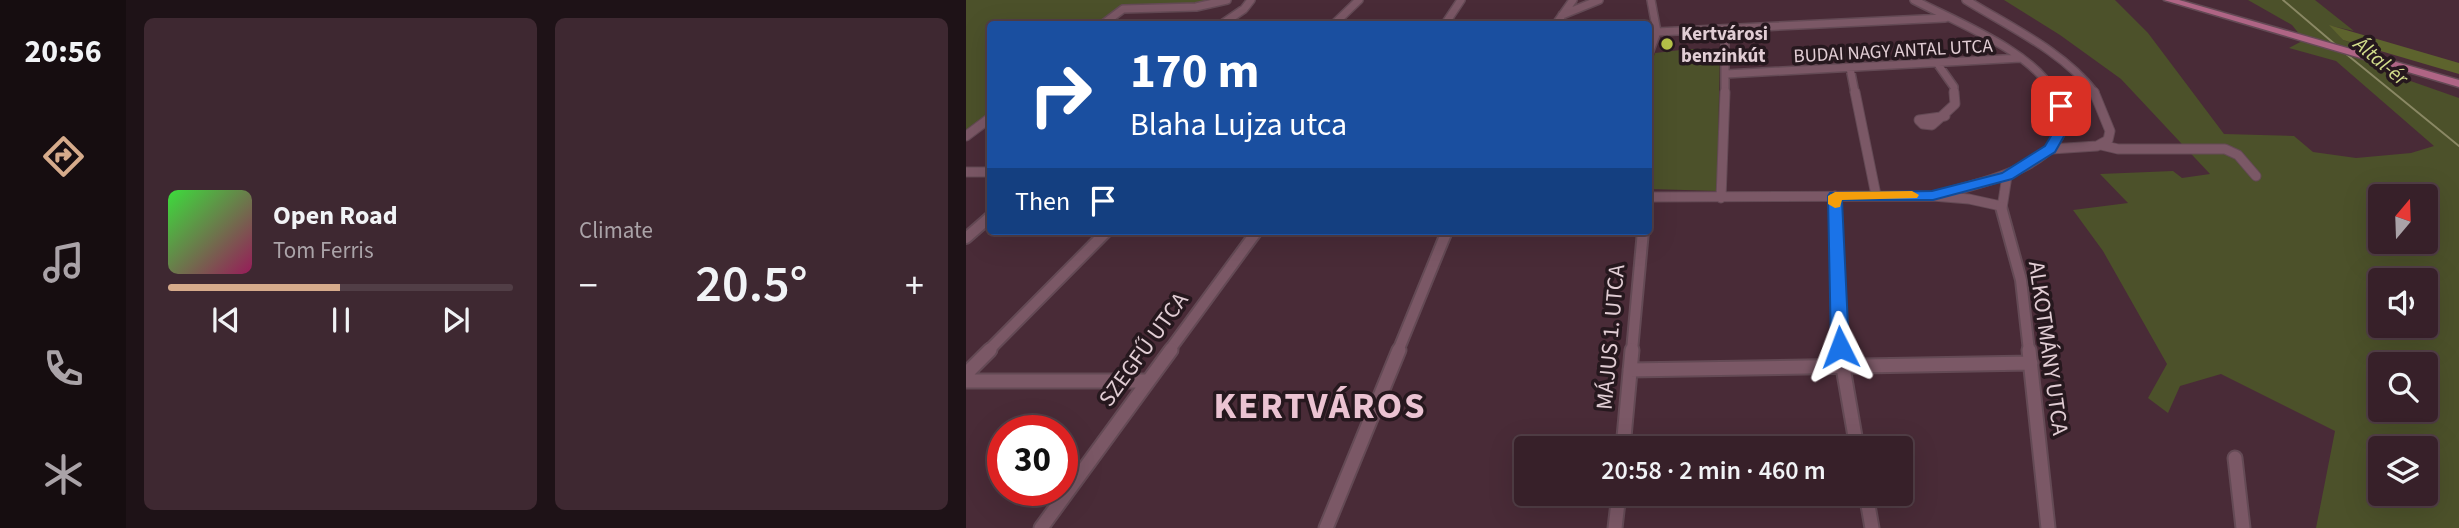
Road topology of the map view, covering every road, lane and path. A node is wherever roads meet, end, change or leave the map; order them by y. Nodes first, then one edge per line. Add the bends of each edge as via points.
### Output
1 (1359, 0) edge
2 (1461, 0) edge
3 (1573, 0) edge
4 (1599, 0) edge
5 (1651, 0) edge
6 (1914, 0) edge
7 (1966, 0) edge
8 (2169, 0) edge
9 (2182, 0) edge
10 (1228, 1) edge
11 (1248, 1) edge
12 (1562, 16) junction
13 (1947, 18) junction
14 (1107, 21) edge
15 (1225, 21) edge
16 (1337, 21) edge
17 (1447, 21) edge
18 (1558, 21) edge
19 (1725, 29) junction
20 (1657, 32) junction
21 (2291, 33) junction
22 (1652, 45) edge
23 (2021, 58) junction
24 (1937, 63) junction
25 (1850, 68) junction
26 (1726, 74) junction
27 (2459, 82) edge
28 (1945, 116) dead end
29 (987, 120) edge
30 (966, 136) edge
31 (2101, 145) junction
32 (2050, 149) junction
33 (966, 172) edge
34 (987, 172) edge
35 (2007, 176) junction
36 (2256, 176) dead end
37 (1876, 195) junction
38 (1933, 195) junction
39 (1835, 196) junction
40 (1652, 197) edge
41 (1721, 198) junction
42 (2001, 206) junction
43 (987, 220) edge
44 (1103, 235) edge
45 (1253, 235) edge
46 (1445, 235) edge
47 (1643, 235) edge
48 (966, 238) edge
49 (2031, 363) junction
50 (1841, 365) junction
51 (1630, 370) junction
52 (966, 374) edge
53 (966, 381) edge
54 (1148, 381) junction
55 (1624, 436) edge
56 (1855, 436) edge
57 (2235, 458) dead end
58 (1618, 506) edge
59 (1868, 506) edge
60 (1041, 528) edge
61 (1326, 528) edge
62 (1615, 528) edge
63 (1872, 528) edge
64 (2048, 528) edge
65 (2243, 528) edge

1 - 16 street
2 - 17 street
3 - 12 street
4 - 12 street
5 - 20 street
6 - 13 street
7 - 31 street via 2082,76 2110,131
8 - 21 highway
9 - 21 highway
10 - 14 street via 1196,7 1123,9
11 - 15 street
12 - 18 street
13 - 19 street
13 - 23 street
19 - 20 street
19 - 26 street
20 - 22 street
21 - 27 highway
23 - 24 street, BUDAI NAGY ANTAL UTCA
23 - 32 street via 2047,82 2061,106 2061,131
24 - 25 street, BUDAI NAGY ANTAL UTCA
24 - 28 street via 1956,92 1955,104
25 - 26 street, BUDAI NAGY ANTAL UTCA
25 - 37 street
26 - 41 street
29 - 30 street
31 - 32 street
31 - 36 street via 2225,149 2238,155
32 - 35 street
33 - 34 street
35 - 38 street
35 - 42 street, ALKOTMÁNY UTCA
37 - 38 street
37 - 39 street
38 - 42 street
39 - 41 street
39 - 50 street
40 - 41 street
42 - 49 street, ALKOTMÁNY UTCA via 2021,280
43 - 48 street
44 - 52 street
45 - 54 street, SZEGFŰ UTCA
46 - 61 street
47 - 51 street, MÁJUS 1. UTCA
49 - 50 street
49 - 64 street, ALKOTMÁNY UTCA
50 - 51 street
50 - 56 street
51 - 55 street, MÁJUS 1. UTCA
53 - 54 street
54 - 60 street, SZEGFŰ UTCA
57 - 65 street
58 - 62 street
59 - 63 street

